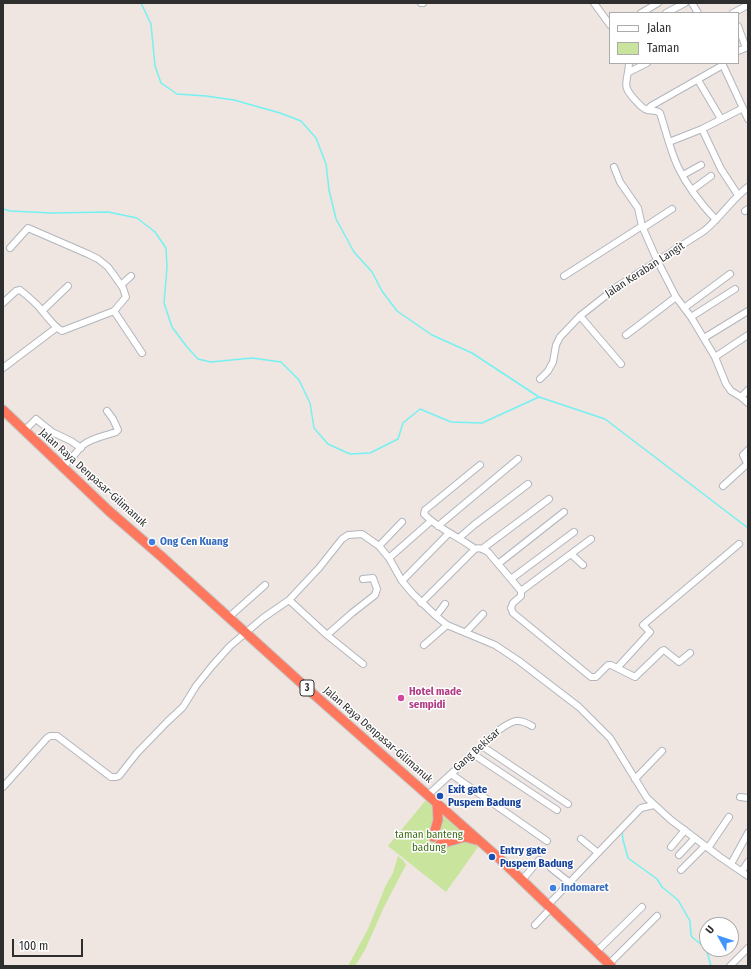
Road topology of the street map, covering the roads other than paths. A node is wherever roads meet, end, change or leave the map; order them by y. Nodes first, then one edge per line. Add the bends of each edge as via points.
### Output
1 (594, 3) edge
2 (658, 3) edge
3 (685, 3) edge
4 (692, 3) edge
5 (748, 6) edge
6 (643, 12) edge
7 (668, 12) edge
8 (696, 12) edge
9 (735, 12) edge
10 (609, 24) edge
11 (739, 28) edge
12 (747, 47) edge
13 (629, 64) edge
14 (644, 64) edge
15 (722, 64) edge
16 (629, 72) junction
17 (698, 80) junction
18 (748, 100) edge
19 (742, 105) junction
20 (647, 110) junction
21 (748, 117) edge
22 (721, 119) junction
23 (702, 129) junction
24 (669, 142) junction
25 (700, 165) dead end
26 (614, 167) dead end
27 (683, 176) junction
28 (712, 176) dead end
29 (748, 188) edge
30 (692, 190) junction
31 (738, 195) junction
32 (672, 209) dead end
33 (714, 222) junction
34 (642, 227) junction
35 (10, 248) dead end
36 (657, 260) junction
37 (730, 274) dead end
38 (132, 276) dead end
39 (564, 276) dead end
40 (121, 285) junction
41 (68, 286) dead end
42 (735, 289) dead end
43 (676, 297) junction
44 (3, 303) edge
45 (684, 308) junction
46 (42, 311) junction
47 (114, 311) junction
48 (748, 311) edge
49 (580, 316) junction
50 (691, 317) junction
51 (56, 328) junction
52 (626, 335) dead end
53 (748, 335) edge
54 (704, 338) junction
55 (142, 353) dead end
56 (715, 357) junction
57 (621, 364) dead end
58 (3, 368) edge
59 (540, 379) dead end
60 (748, 390) edge
61 (741, 397) junction
62 (748, 403) edge
63 (3, 410) edge
64 (107, 411) dead end
65 (24, 432) junction
66 (81, 448) junction
67 (748, 450) edge
68 (518, 459) dead end
69 (480, 465) dead end
70 (63, 466) junction
71 (528, 484) dead end
72 (722, 486) dead end
73 (549, 499) dead end
74 (564, 512) dead end
75 (431, 521) junction
76 (402, 522) dead end
77 (438, 526) junction
78 (574, 532) dead end
79 (449, 533) junction
80 (459, 538) junction
81 (591, 539) dead end
82 (739, 544) dead end
83 (379, 546) junction
84 (475, 549) junction
85 (482, 549) junction
86 (571, 554) junction
87 (389, 558) junction
88 (498, 564) junction
89 (583, 566) dead end
90 (363, 579) dead end
91 (511, 579) junction
92 (402, 580) junction
93 (265, 585) dead end
94 (521, 593) junction
95 (288, 600) junction
96 (421, 603) junction
97 (445, 604) dead end
98 (483, 614) dead end
99 (436, 616) junction
100 (229, 617) junction
101 (446, 625) junction
102 (246, 632) junction
103 (466, 632) junction
104 (327, 635) junction
105 (424, 644) dead end
106 (690, 653) dead end
107 (363, 664) dead end
108 (618, 668) junction
109 (532, 726) dead end
110 (482, 746) junction
111 (662, 751) dead end
112 (473, 754) junction
113 (451, 774) junction
114 (634, 779) junction
115 (3, 787) edge
116 (428, 795) junction
117 (740, 797) dead end
118 (748, 798) edge
119 (437, 803) junction
120 (568, 804) dead end
121 (654, 805) junction
122 (557, 810) dead end
123 (729, 817) dead end
124 (685, 830) junction
125 (748, 833) edge
126 (433, 837) dead end
127 (695, 838) junction
128 (547, 840) dead end
129 (582, 840) dead end
130 (480, 841) junction
131 (440, 844) dead end
132 (671, 847) dead end
133 (707, 847) junction
134 (598, 852) junction
135 (679, 855) dead end
136 (539, 860) dead end
137 (748, 862) edge
138 (731, 864) junction
139 (551, 868) dead end
140 (681, 870) dead end
141 (742, 871) junction
142 (748, 876) edge
143 (522, 880) junction
144 (570, 883) junction
145 (550, 906) junction
146 (642, 908) dead end
147 (657, 916) dead end
148 (535, 925) dead end
149 (748, 948) edge
150 (596, 952) junction
151 (610, 965) edge
152 (730, 966) edge

1 - 10 street
2 - 6 street
3 - 7 street
4 - 8 street
5 - 9 street
11 - 12 street
13 - 16 street
14 - 16 street
15 - 17 street
15 - 19 street
16 - 20 street via 625,87
17 - 20 street
17 - 22 street
18 - 19 street
19 - 21 street
19 - 22 street
20 - 24 street via 660,113
22 - 23 street
23 - 24 street
23 - 31 street via 721,169
24 - 27 street
25 - 27 street
26 - 34 street via 620,182 638,208
27 - 30 street
28 - 30 street
29 - 31 street, Jalan Keraban Langit
30 - 33 street
31 - 33 street, Jalan Keraban Langit
32 - 34 street
33 - 36 street, Jalan Keraban Langit via 676,250
34 - 36 street
34 - 39 street
35 - 40 street via 28,228 98,259 108,267
36 - 43 street
36 - 49 street, Jalan Keraban Langit
37 - 45 street
38 - 40 street
40 - 47 street via 126,297
41 - 46 street
42 - 50 street
43 - 45 street
43 - 52 street
44 - 46 street via 18,290
45 - 50 street
46 - 51 street
47 - 51 street via 62,331
47 - 55 street
48 - 54 street
49 - 57 street
49 - 59 street, Jalan Keraban Langit via 560,337 553,362
50 - 54 street
51 - 58 street
53 - 56 street
54 - 56 street
56 - 61 street via 726,384 731,391
60 - 61 street
61 - 62 street
63 - 65 highway, Jalan Raya Denpasar-Gilimanuk / 3
64 - 66 street via 118,430 94,439
65 - 66 street via 36,419 52,432
65 - 70 highway, Jalan Raya Denpasar-Gilimanuk / 3
66 - 70 street
67 - 72 street via 743,455 746,465
68 - 77 street
69 - 75 street via 424,510 424,514
70 - 100 highway, Jalan Raya Denpasar-Gilimanuk / 3 via 109,511
71 - 80 street
73 - 85 street
74 - 88 street
75 - 77 street
75 - 87 street
76 - 83 street
77 - 79 street
78 - 91 street
79 - 80 street
79 - 92 street
80 - 84 street
81 - 86 street
82 - 108 street via 643,625 650,632
83 - 87 street
83 - 95 street via 362,534 348,535
84 - 85 street
84 - 96 street
85 - 88 street
86 - 89 street
86 - 94 street
87 - 92 street
88 - 91 street
90 - 104 street via 373,578 377,589 375,595
91 - 94 street
92 - 96 street
93 - 100 street
94 - 108 street via 513,603 513,613 591,677 596,677 608,665
95 - 102 street
95 - 104 street
96 - 99 street
97 - 99 street
98 - 103 street
99 - 101 street
100 - 102 highway, Jalan Raya Denpasar-Gilimanuk / 3
101 - 103 street
101 - 105 street
102 - 115 street via 212,666 183,707 116,778 111,777 56,736 52,736 47,738
102 - 116 highway, Jalan Raya Denpasar-Gilimanuk / 3
103 - 114 street via 495,645 579,707 610,738
104 - 107 street
106 - 108 street via 679,662 664,650 635,677
109 - 110 street, Gang Bekisar via 524,721 511,722
110 - 112 street, Gang Bekisar
110 - 120 street
111 - 114 street
112 - 113 street, Gang Bekisar
112 - 122 street
113 - 116 street, Gang Bekisar
113 - 128 street
114 - 121 street
116 - 119 highway, Jalan Raya Denpasar-Gilimanuk / 3
117 - 118 street
119 - 126 highway via 438,820
119 - 130 highway, Jalan Raya Denpasar-Gilimanuk / 3
121 - 124 street
121 - 134 street via 641,808
123 - 133 street
124 - 127 street
124 - 132 street
125 - 138 street
127 - 133 street
127 - 135 street
129 - 134 street
130 - 131 highway via 465,837
130 - 143 highway, Jalan Raya Denpasar-Gilimanuk / 3
133 - 138 street
133 - 140 street
134 - 144 street
136 - 143 street
137 - 141 street
138 - 141 street
139 - 144 street
141 - 142 street
143 - 145 highway, Jalan Raya Denpasar-Gilimanuk / 3
144 - 145 street
145 - 148 street
145 - 150 highway, Jalan Raya Denpasar-Gilimanuk / 3
146 - 150 street
147 - 151 street
149 - 152 street
150 - 151 highway, Jalan Raya Denpasar-Gilimanuk / 3

